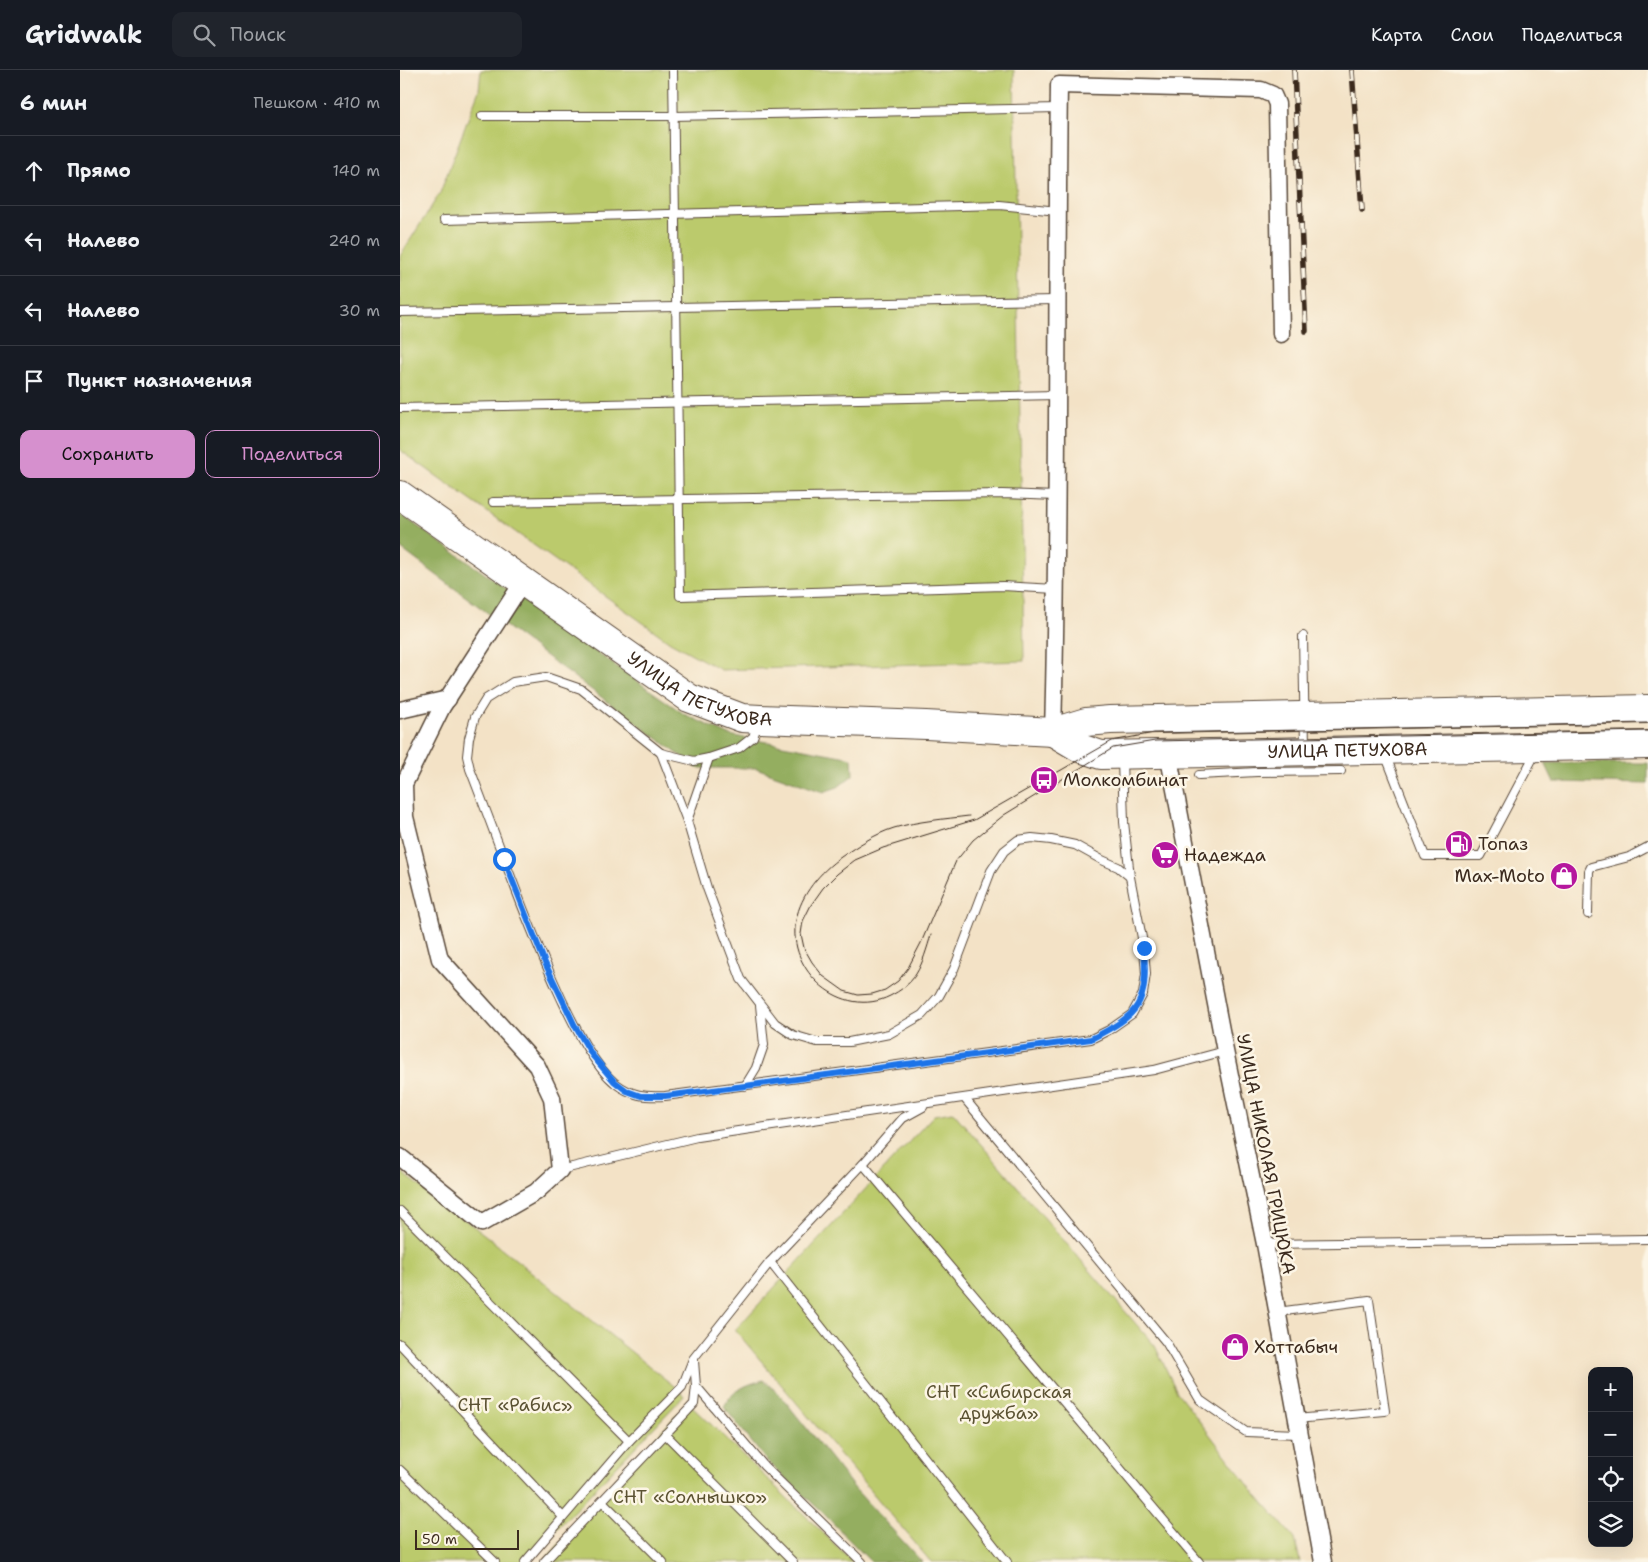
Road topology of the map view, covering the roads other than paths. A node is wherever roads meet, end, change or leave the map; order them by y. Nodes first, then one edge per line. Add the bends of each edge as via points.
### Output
1 (673, 70) edge
2 (1059, 108) junction
3 (482, 116) dead end
4 (674, 116) junction
5 (1058, 211) junction
6 (675, 213) junction
7 (444, 220) dead end
8 (1057, 300) junction
9 (676, 308) junction
10 (400, 312) edge
11 (1281, 334) dead end
12 (1056, 395) junction
13 (677, 402) junction
14 (400, 408) edge
15 (400, 495) edge
16 (1057, 496) junction
17 (678, 499) junction
18 (493, 502) dead end
19 (523, 582) junction
20 (1057, 589) junction
21 (1303, 636) dead end
22 (448, 698) junction
23 (1648, 709) edge
24 (400, 710) edge
25 (1304, 715) junction
26 (760, 719) junction
27 (1052, 732) junction
28 (1648, 745) edge
29 (1539, 747) junction
30 (1384, 750) junction
31 (1305, 751) junction
32 (661, 753) junction
33 (1168, 754) junction
34 (1122, 755) junction
35 (709, 758) junction
36 (1257, 762) junction
37 (1341, 771) dead end
38 (1198, 775) dead end
39 (687, 821) junction
40 (1648, 847) edge
41 (1130, 878) junction
42 (1588, 914) dead end
43 (760, 1005) junction
44 (1225, 1051) junction
45 (745, 1086) junction
46 (964, 1099) junction
47 (927, 1104) junction
48 (400, 1157) edge
49 (863, 1164) junction
50 (560, 1170) junction
51 (400, 1211) edge
52 (1648, 1239) edge
53 (1265, 1244) junction
54 (770, 1262) junction
55 (1277, 1312) junction
56 (400, 1344) edge
57 (693, 1359) junction
58 (696, 1386) junction
59 (1297, 1427) junction
60 (665, 1434) junction
61 (629, 1441) junction
62 (400, 1470) edge
63 (602, 1501) junction
64 (563, 1517) junction
65 (495, 1562) edge
66 (525, 1562) edge
67 (544, 1562) edge
68 (663, 1562) edge
69 (793, 1562) edge
70 (862, 1562) edge
71 (1007, 1562) edge
72 (1199, 1562) edge
73 (1323, 1562) edge

1 - 4 lane
2 - 4 lane
2 - 5 street
2 - 11 street via 1060,85 1261,90 1273,95 1277,104
3 - 4 lane
4 - 6 lane
5 - 6 lane via 999,205
5 - 8 street
6 - 7 lane
6 - 9 lane
8 - 9 lane
8 - 12 street
9 - 10 lane
9 - 13 lane
12 - 13 lane
12 - 16 street
13 - 14 lane
13 - 17 lane
15 - 19 highway, УЛИЦА ПЕТУХОВА
16 - 17 lane
16 - 20 street
17 - 18 lane
17 - 20 lane via 680,596 1003,586
19 - 22 street
19 - 26 highway, УЛИЦА ПЕТУХОВА via 689,698 742,718
20 - 27 street
21 - 25 lane
22 - 24 street
22 - 50 street via 404,784 405,817 440,959 537,1066 552,1098
23 - 25 highway, УЛИЦА ПЕТУХОВА
25 - 27 highway, УЛИЦА ПЕТУХОВА via 1110,720 1086,722
25 - 31 lane
26 - 27 highway, УЛИЦА ПЕТУХОВА
26 - 35 lane via 752,736 738,748
27 - 34 highway, УЛИЦА ПЕТУХОВА via 1091,752
28 - 29 highway, УЛИЦА ПЕТУХОВА
29 - 30 highway, УЛИЦА ПЕТУХОВА
29 - 30 lane via 1481,856 1425,856
30 - 31 highway, УЛИЦА ПЕТУХОВА
31 - 36 highway, УЛИЦА ПЕТУХОВА
32 - 35 lane via 694,761
32 - 39 lane
32 - 45 lane via 581,689 546,676 513,682 486,699 475,717 468,738 467,756 545,963 592,1055 614,1081 641,1096
33 - 34 highway, УЛИЦА ПЕТУХОВА
33 - 36 highway, УЛИЦА ПЕТУХОВА
33 - 44 street, УЛИЦА НИКОЛАЯ ГРИЦЮКА
34 - 41 lane
35 - 39 lane
36 - 37 lane
36 - 38 lane
39 - 43 lane via 707,888 741,979
40 - 42 lane via 1629,857 1591,867
41 - 43 lane via 1118,867 1075,845 1032,838 1018,840 1004,851 991,871 954,969 939,996 922,1015 888,1034 849,1042 817,1042 793,1035 775,1023
41 - 45 lane via 1146,974 1143,994 1132,1014 1109,1030 1091,1039
43 - 45 lane via 764,1045
44 - 46 lane via 1154,1070
44 - 53 street, УЛИЦА НИКОЛАЯ ГРИЦЮКА
46 - 47 lane
46 - 59 lane via 1166,1342 1200,1400 1246,1432
47 - 49 lane via 903,1118
47 - 50 lane via 697,1138
48 - 50 street via 482,1223 536,1192
49 - 54 lane
49 - 72 lane
51 - 61 lane
52 - 53 lane
53 - 55 street, УЛИЦА НИКОЛАЯ ГРИЦЮКА
54 - 57 lane
54 - 71 lane
55 - 59 street, УЛИЦА НИКОЛАЯ ГРИЦЮКА
55 - 59 lane via 1369,1300 1385,1411
56 - 64 lane
57 - 58 lane
57 - 61 lane via 682,1387
58 - 60 lane via 694,1404
58 - 70 lane via 764,1466
59 - 73 street, УЛИЦА НИКОЛАЯ ГРИЦЮКА
60 - 63 lane
60 - 69 lane
61 - 64 lane
62 - 65 lane
63 - 67 lane
63 - 68 lane
64 - 66 lane

